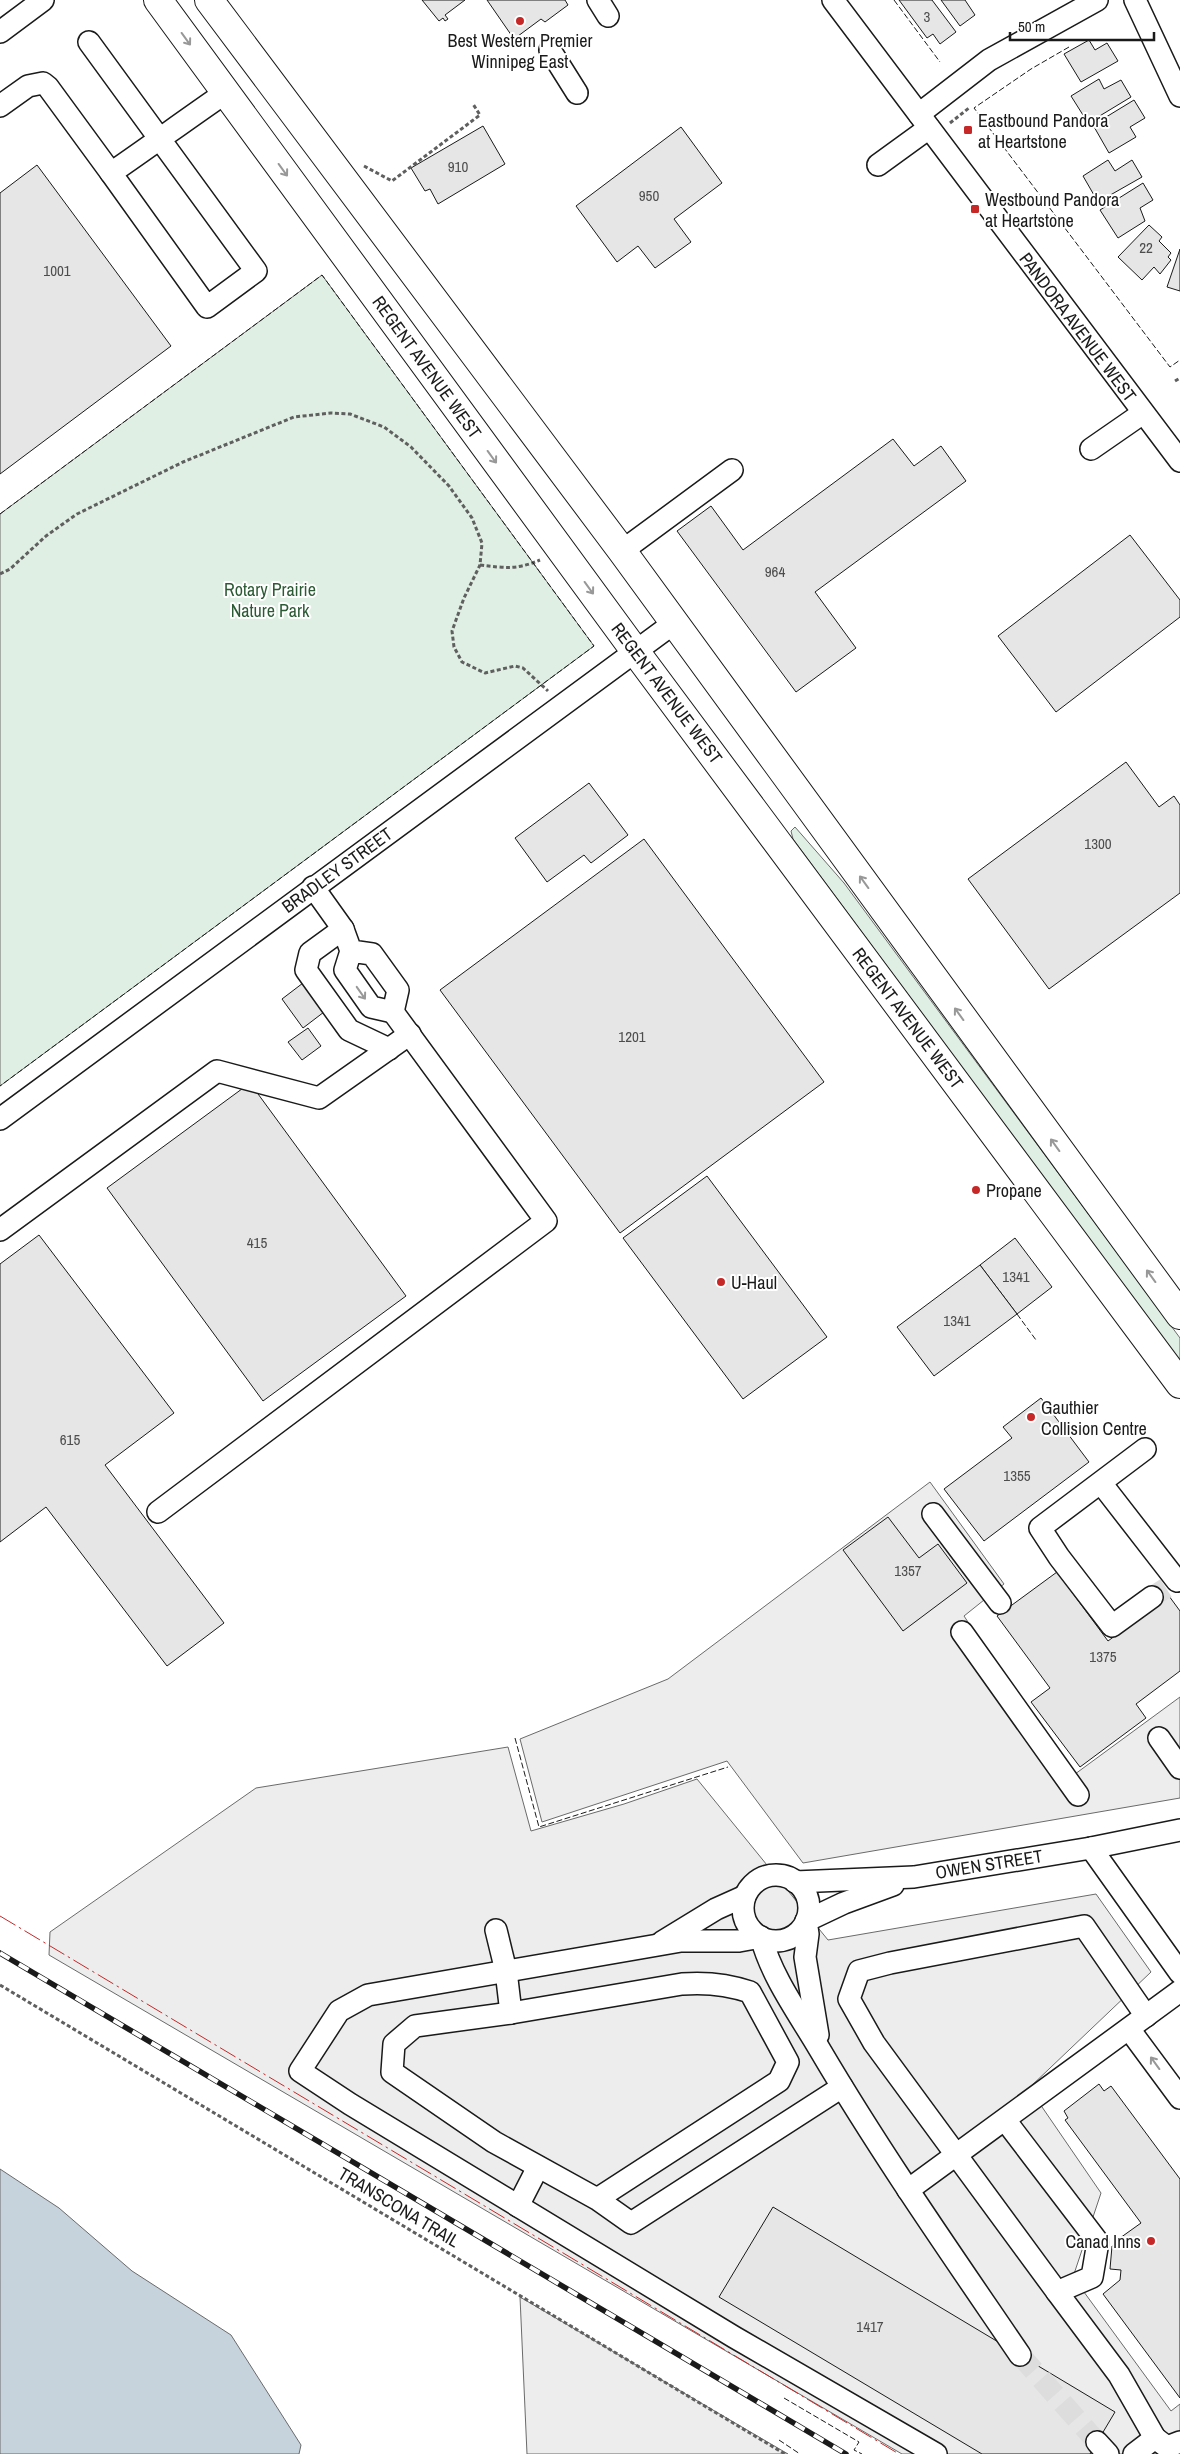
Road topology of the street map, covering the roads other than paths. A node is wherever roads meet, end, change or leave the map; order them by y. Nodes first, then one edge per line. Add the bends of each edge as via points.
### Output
1 (43, 0) edge
2 (158, 0) edge
3 (209, 0) edge
4 (833, 0) edge
5 (1097, 0) edge
6 (1135, 0) edge
7 (0, 32) edge
8 (89, 42) dead end
9 (550, 50) dead end
10 (226, 93) junction
11 (577, 93) dead end
12 (1180, 96) edge
13 (0, 106) edge
14 (924, 121) junction
15 (160, 139) junction
16 (878, 165) dead end
17 (111, 174) junction
18 (1143, 413) junction
19 (1091, 450) dead end
20 (1180, 461) edge
21 (732, 470) dead end
22 (622, 551) junction
23 (674, 623) junction
24 (635, 651) junction
25 (314, 887) junction
26 (343, 929) junction
27 (352, 951) junction
28 (394, 1012) junction
29 (410, 1034) junction
30 (389, 1049) junction
31 (0, 1119) edge
32 (0, 1230) edge
33 (1180, 1315) edge
34 (1180, 1384) edge
35 (1145, 1449) dead end
36 (1101, 1483) junction
37 (158, 1512) dead end
38 (933, 1514) dead end
39 (1169, 1586) edge
40 (1000, 1603) dead end
41 (962, 1632) dead end
42 (1159, 1738) dead end
43 (1180, 1768) edge
44 (1078, 1795) dead end
45 (1180, 1830) edge
46 (1091, 1848) junction
47 (914, 1876) junction
48 (796, 1882) junction
49 (745, 1896) junction
50 (806, 1921) junction
51 (496, 1930) dead end
52 (760, 1937) junction
53 (658, 1944) junction
54 (506, 1971) junction
55 (1180, 1973) edge
56 (1180, 1991) edge
57 (512, 2013) junction
58 (1146, 2016) junction
59 (1129, 2029) junction
60 (821, 2051) junction
61 (842, 2087) junction
62 (1180, 2098) edge
63 (1005, 2120) junction
64 (956, 2157) junction
65 (538, 2167) junction
66 (908, 2190) junction
67 (597, 2199) junction
68 (518, 2206) junction
69 (1057, 2292) junction
70 (1020, 2355) tunnel mouth
71 (1155, 2438) junction
72 (1180, 2442) edge
73 (936, 2454) edge
74 (1134, 2454) edge

1 - 7 street
2 -> 10 main road, REGENT AVENUE WEST
3 - 22 main road
4 - 14 street, PANDORA AVENUE WEST
5 - 14 street via 989,60
6 - 12 street
8 - 15 street
9 - 11 street
10 - 15 street
10 -> 24 main road, REGENT AVENUE WEST
13 - 17 street via 28,86 42,83 48,86
14 - 16 street
14 - 18 street, PANDORA AVENUE WEST
15 - 17 street
15 - 17 street via 256,271 207,307
18 - 19 street
18 - 20 street, PANDORA AVENUE WEST
21 - 22 street
22 - 23 main road
23 - 24 street, BRADLEY STREET
33 -> 23 main road
24 - 25 street, BRADLEY STREET
24 - 34 main road, REGENT AVENUE WEST
25 - 26 street
25 - 31 street, BRADLEY STREET
26 - 27 street
26 - 30 street via 310,953 306,970 349,1030
27 - 28 street via 372,954 398,990
27 -> 28 street via 345,970 371,1007
28 - 29 street
29 - 30 street
29 - 37 street via 546,1221
30 - 32 street via 319,1098 217,1071
35 - 36 street
36 - 39 street
36 - 39 street via 1040,1528 1059,1557 1112,1626
38 - 40 street
41 - 44 street
42 - 43 street
45 - 46 street, OWEN STREET
46 - 47 street, OWEN STREET
46 - 55 street
47 - 48 street, OWEN STREET
47 - 50 street
48 - 49 street, OWEN STREET via 776,1875 766,1877 757,1881
48 - 50 street via 807,1900
49 - 52 street via 743,1905 747,1924
49 - 53 street via 716,1909
50 - 52 street via 792,1937 782,1941
50 - 60 street via 805,1957
51 - 54 street
52 - 53 street via 739,1941
52 - 60 street via 767,1961
53 - 54 street
54 - 57 street
54 - 68 street via 368,1995 339,2011 300,2071
56 - 58 street
57 - 65 street via 415,2026 394,2044 392,2072 494,2142
57 - 67 street via 708,1982 750,1992 788,2062 779,2081
58 - 59 street
58 - 64 street via 1084,1926 859,1971 849,1999 874,2043
62 -> 59 street
59 - 63 street
60 - 61 street
61 - 66 street
61 - 67 street via 631,2223
63 - 64 street
63 - 69 street via 1098,2242 1092,2277
64 - 66 street
64 - 69 street
65 - 67 street
65 - 68 street
66 - 70 street
68 - 73 street
69 - 71 street via 1119,2375
71 - 72 street via 1168,2447
71 - 74 street

